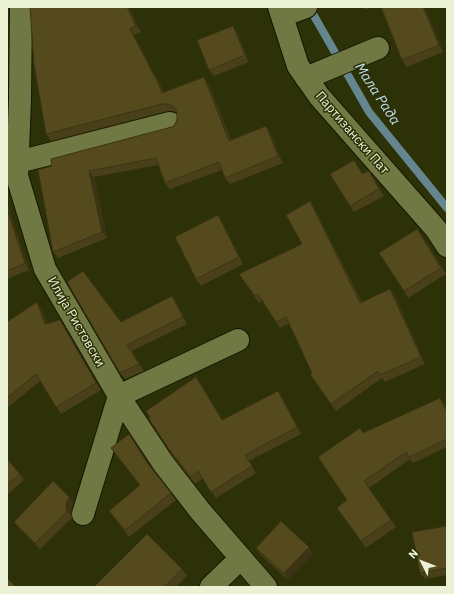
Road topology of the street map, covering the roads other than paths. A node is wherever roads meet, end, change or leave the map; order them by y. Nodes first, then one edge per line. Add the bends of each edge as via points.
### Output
1 (21, 7) edge
2 (291, 10) edge
3 (378, 48) dead end
4 (306, 78) junction
5 (170, 123) dead end
6 (14, 171) edge
7 (447, 246) edge
8 (238, 340) dead end
9 (119, 396) junction
10 (83, 514) dead end
11 (241, 558) junction
12 (211, 587) edge
13 (266, 587) edge

1 - 6 street, Илија Ристовски via 20,100
2 - 4 street, Партизански Пат via 298,66
3 - 4 street
4 - 7 street, Партизански Пат via 436,229
5 - 6 street
6 - 9 street, Илија Ристовски via 45,269
8 - 9 street
9 - 10 street
9 - 11 street, Илија Ристовски via 163,463
11 - 12 street
11 - 13 street, Илија Ристовски

